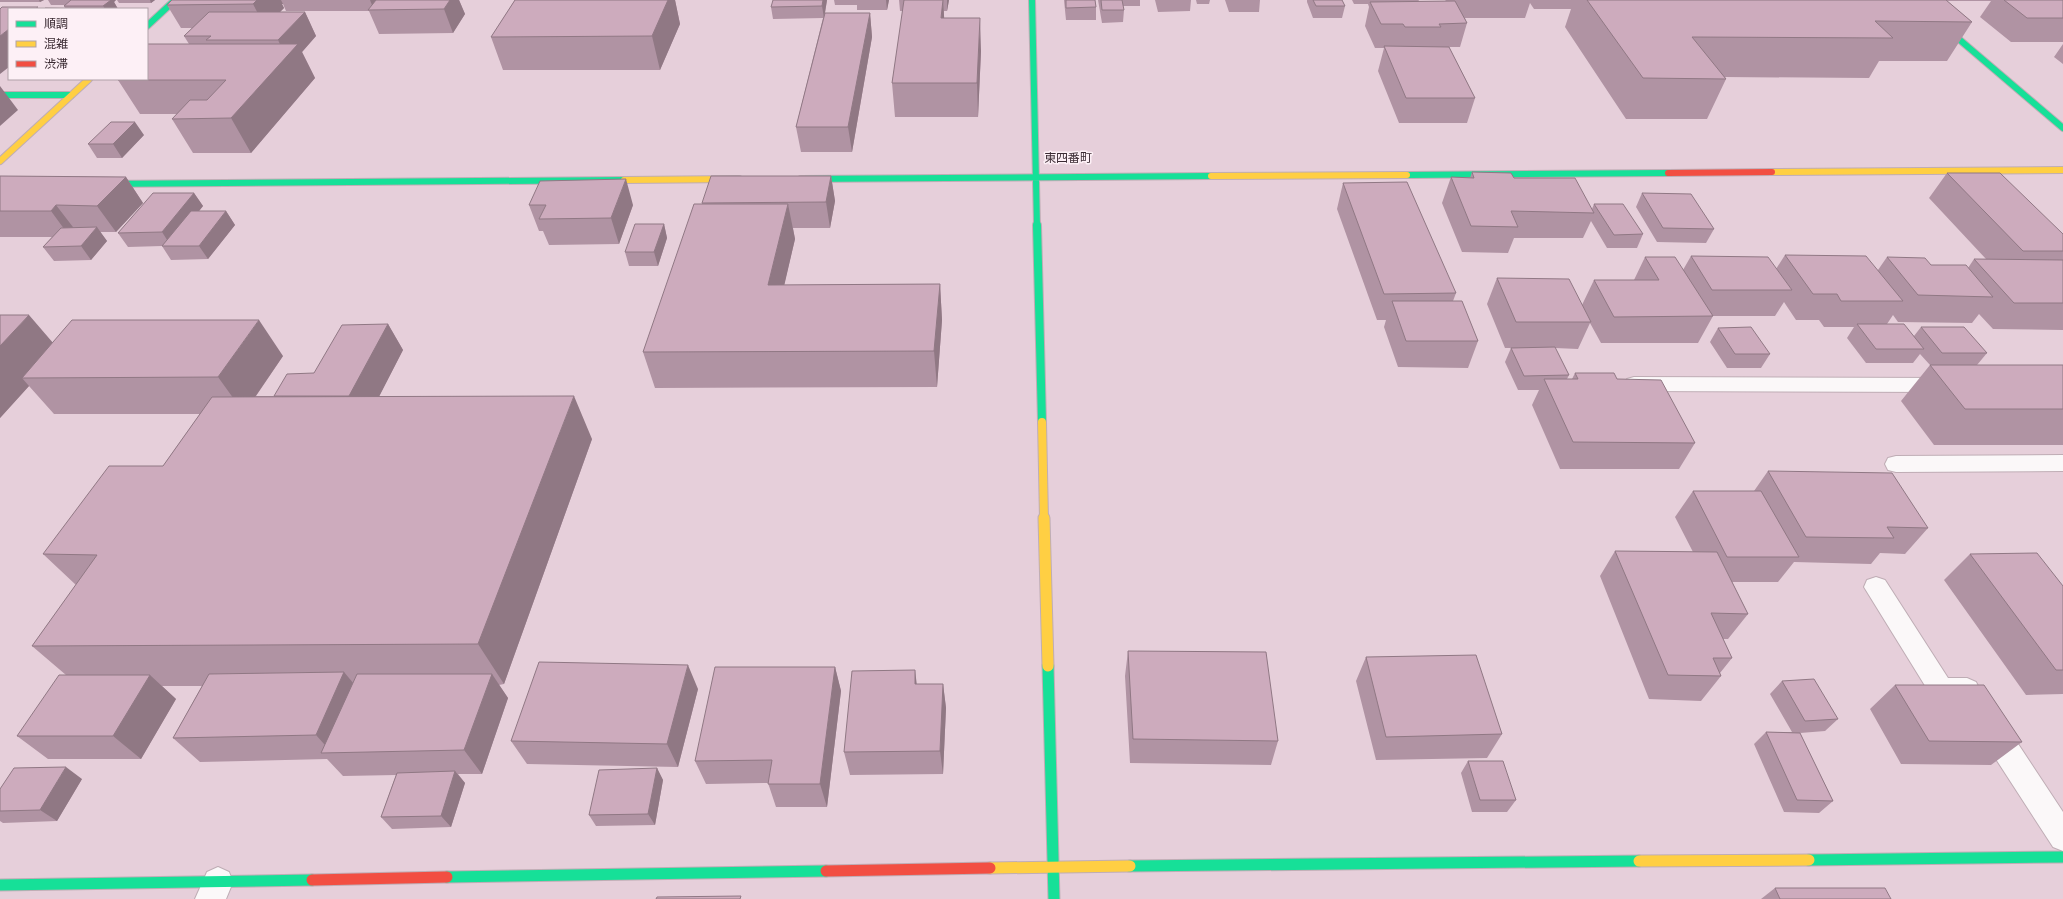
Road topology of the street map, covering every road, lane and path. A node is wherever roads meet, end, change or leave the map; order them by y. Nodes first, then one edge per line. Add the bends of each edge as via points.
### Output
1 (175, 0) edge
2 (1032, 0) edge
3 (1913, 0) edge
4 (148, 25) edge
5 (88, 80) edge
6 (0, 95) edge
7 (71, 95) junction
8 (2063, 128) edge
9 (0, 161) edge
10 (2063, 170) edge
11 (1035, 177) junction
12 (748, 179) edge
13 (788, 179) edge
14 (88, 184) edge
15 (1629, 384) edge
16 (1960, 385) edge
17 (2063, 463) edge
18 (1896, 464) dead end
19 (1876, 587) dead end
20 (2063, 837) edge
21 (2063, 857) edge
22 (1054, 867) junction
23 (0, 885) edge
24 (214, 890) edge
25 (1054, 899) edge

1 - 4 street
2 - 11 street
3 - 8 street
5 - 7 street
6 - 7 street
7 - 9 street
10 - 11 street
11 - 13 street
11 - 22 street
12 - 14 street
15 - 16 street
17 - 18 street
19 - 20 street via 1941,689 1966,689
21 - 22 street
22 - 24 street
22 - 25 street
23 - 24 street

